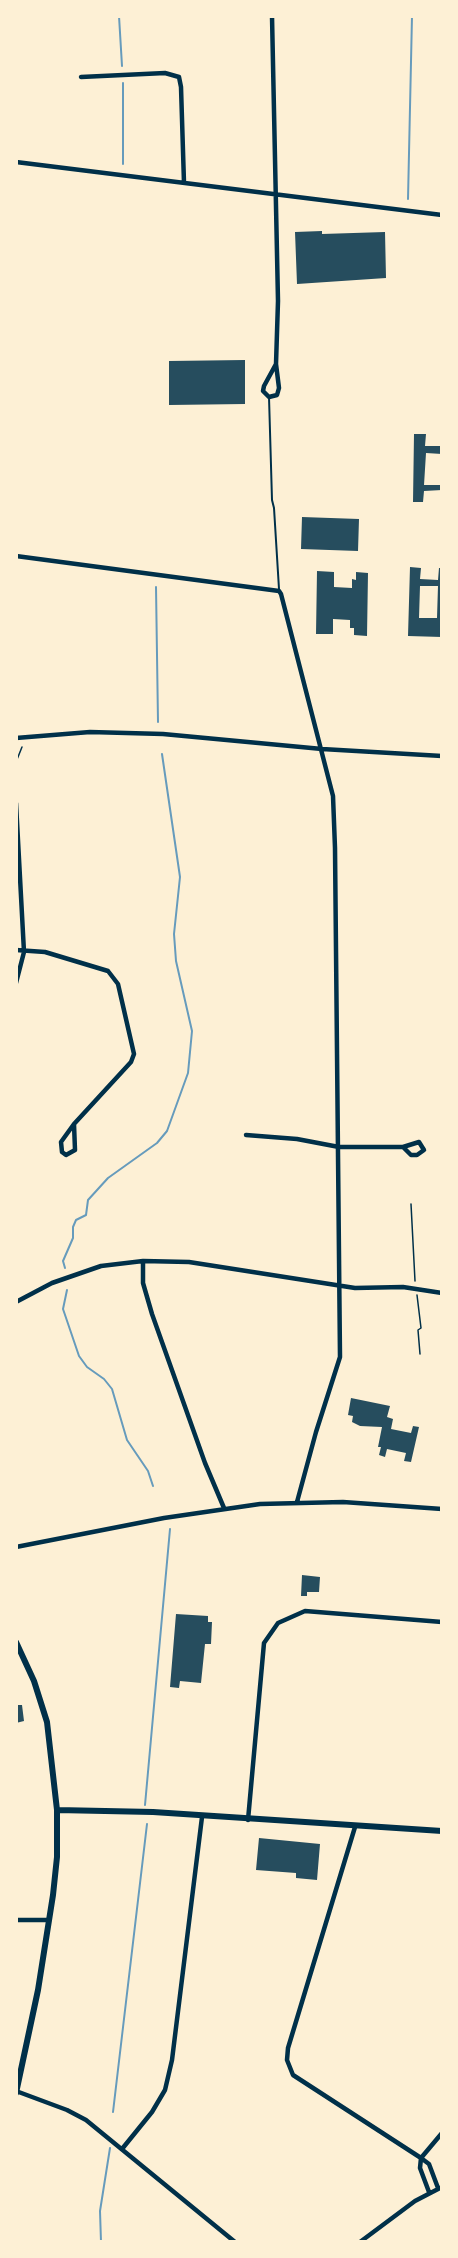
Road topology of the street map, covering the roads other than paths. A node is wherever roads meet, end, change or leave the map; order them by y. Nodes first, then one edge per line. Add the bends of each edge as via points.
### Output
1 (272, 16) edge
2 (81, 77) dead end
3 (16, 162) edge
4 (184, 183) junction
5 (276, 194) junction
6 (441, 215) edge
7 (276, 364) junction
8 (269, 398) junction
9 (16, 556) edge
10 (279, 591) junction
11 (16, 738) edge
12 (322, 749) junction
13 (441, 756) edge
14 (16, 803) edge
15 (16, 950) edge
16 (24, 951) junction
17 (16, 983) edge
18 (74, 1124) junction
19 (246, 1135) dead end
20 (339, 1146) junction
21 (403, 1147) dead end
22 (143, 1261) junction
23 (341, 1287) junction
24 (441, 1293) edge
25 (16, 1302) edge
26 (297, 1502) junction
27 (224, 1508) junction
28 (441, 1509) edge
29 (16, 1547) edge
30 (441, 1622) edge
31 (16, 1642) edge
32 (57, 1810) junction
33 (202, 1817) junction
34 (248, 1820) junction
35 (355, 1827) junction
36 (441, 1832) edge
37 (16, 1920) edge
38 (49, 1920) junction
39 (17, 2092) edge
40 (441, 2133) edge
41 (122, 2149) junction
42 (421, 2157) junction
43 (440, 2188) edge
44 (429, 2192) junction
45 (236, 2241) edge
46 (360, 2241) edge

1 - 5 street
2 - 4 street via 165,73 179,77
3 - 4 street
4 - 5 street
5 - 6 street
5 - 7 street
7 - 8 street via 264,386
7 - 8 street via 279,391
8 - 10 lane
9 - 10 street
10 - 12 street
11 - 12 street via 90,732 163,734
12 - 13 street
12 - 20 street via 335,813
14 - 16 street
15 - 16 street
16 - 17 street
16 - 18 street via 45,952 108,971 118,984 134,1054
18 - 18 street via 75,1150 66,1155 61,1142
19 - 20 street
20 - 21 street
20 - 23 street
22 - 23 street via 189,1262
22 - 25 street via 101,1266 52,1283
22 - 27 street via 143,1283 152,1314
23 - 24 street via 416,1288
23 - 26 street via 340,1357
26 - 27 street
26 - 28 street
27 - 29 street
30 - 34 street via 306,1611 278,1623 264,1643
31 - 32 street via 47,1722
32 - 33 street
32 - 38 street via 57,1857
33 - 34 street
33 - 41 street via 165,2090
34 - 35 street
35 - 36 street
35 - 42 street via 287,2060 293,2075
37 - 38 street
38 - 39 street
39 - 41 street via 86,2120
40 - 42 street
41 - 45 street
42 - 43 street via 429,2164
42 - 44 street via 420,2168
43 - 44 street
44 - 46 street

